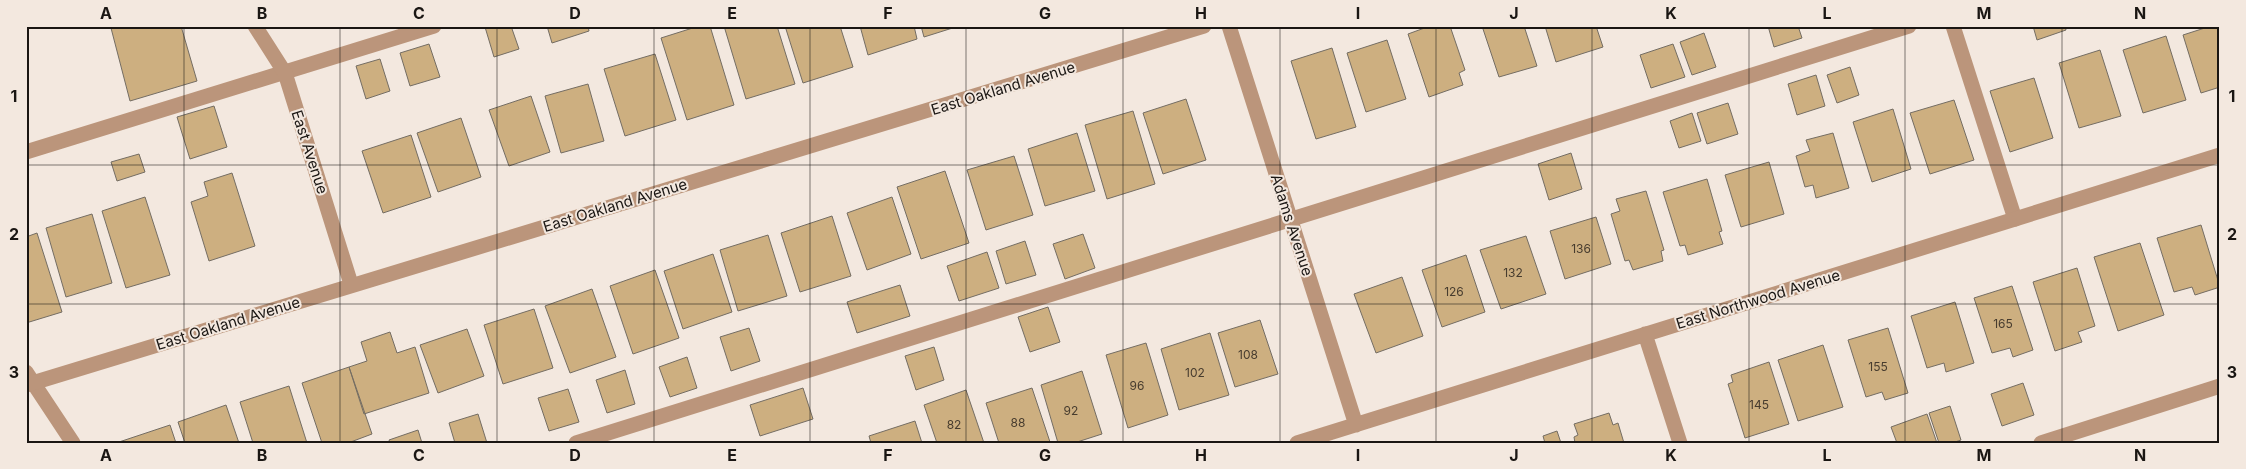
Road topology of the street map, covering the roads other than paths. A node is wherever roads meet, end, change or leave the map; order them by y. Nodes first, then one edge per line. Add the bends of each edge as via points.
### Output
1 (254, 26) edge
2 (434, 26) edge
3 (1204, 26) edge
4 (1229, 26) edge
5 (1909, 26) edge
6 (1953, 26) edge
7 (285, 73) junction
8 (26, 152) edge
9 (2220, 155) edge
10 (2015, 219) junction
11 (1291, 220) junction
12 (352, 284) junction
13 (1646, 334) junction
14 (29, 380) edge
15 (2220, 386) edge
16 (1356, 424) junction
17 (73, 443) edge
18 (576, 443) edge
19 (1297, 443) edge
20 (1680, 443) edge
21 (2041, 443) edge

1 - 7 street, East Avenue
2 - 7 street
3 - 12 street, East Oakland Avenue
4 - 11 street, Adams Avenue
5 - 11 street
6 - 10 street
7 - 8 street
7 - 12 street, East Avenue
9 - 10 street, East Northwood Avenue
10 - 13 street, East Northwood Avenue
11 - 16 street, Adams Avenue
11 - 18 street
12 - 14 street, East Oakland Avenue
13 - 16 street, East Northwood Avenue
13 - 20 street
14 - 17 street
15 - 21 street
16 - 19 street, East Northwood Avenue

